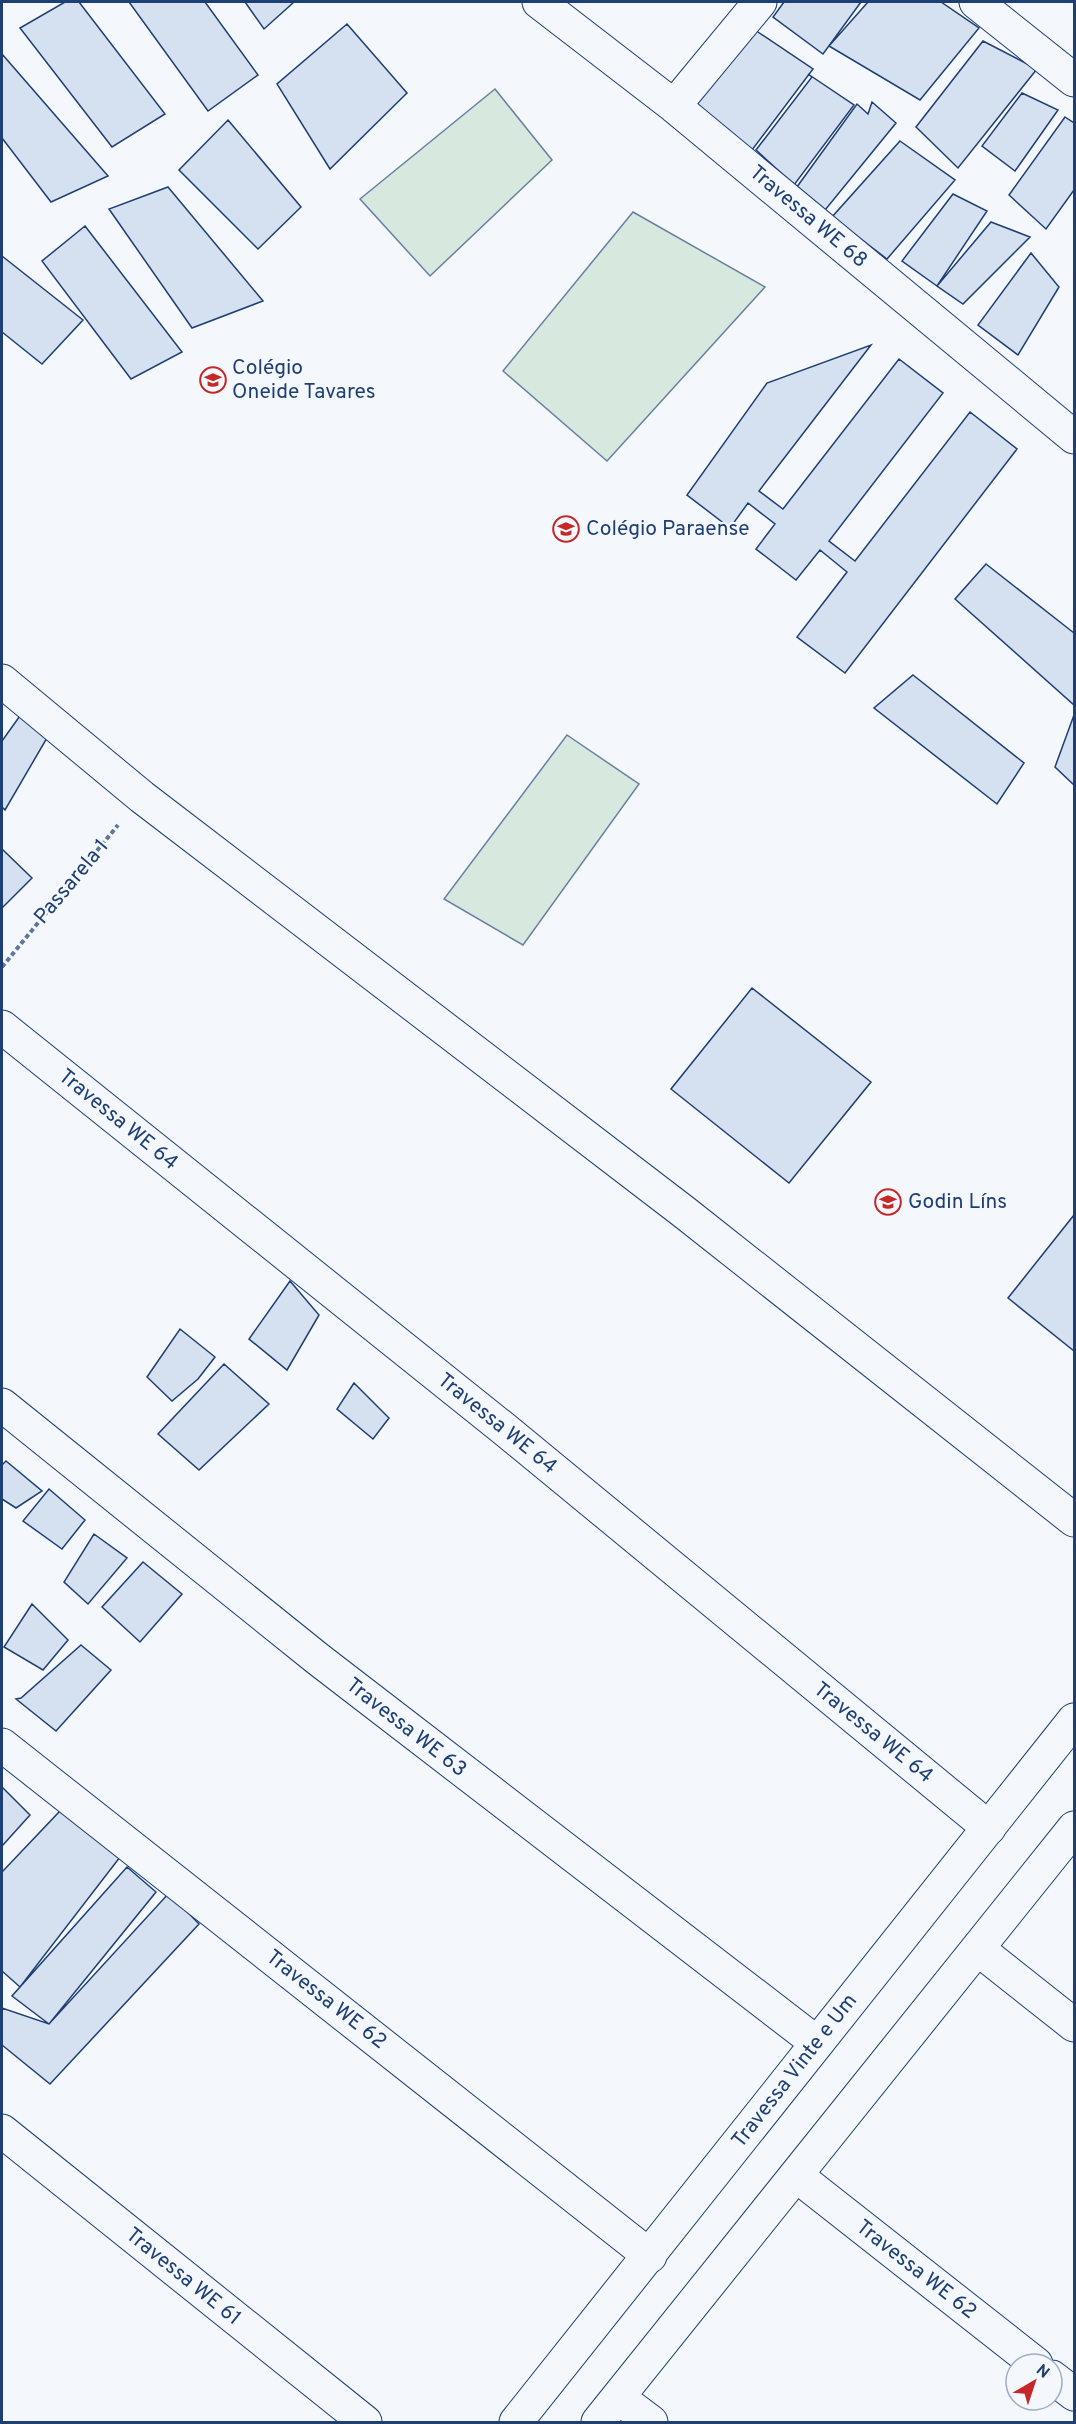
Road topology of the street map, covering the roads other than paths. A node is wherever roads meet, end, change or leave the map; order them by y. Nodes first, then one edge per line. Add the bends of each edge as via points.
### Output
1 (539, 2) edge
2 (760, 2) edge
3 (976, 2) edge
4 (1074, 80) edge
5 (674, 106) junction
6 (1074, 437) edge
7 (2, 681) edge
8 (2, 1027) edge
9 (2, 1405) edge
10 (1074, 1520) edge
11 (1074, 1720) edge
12 (2, 1745) edge
13 (989, 1828) junction
14 (1074, 1828) edge
15 (978, 1949) junction
16 (1074, 2025) edge
17 (817, 2043) junction
18 (2, 2131) edge
19 (797, 2176) junction
20 (650, 2256) junction
21 (1021, 2352) edge
22 (609, 2410) edge
23 (365, 2422) edge
24 (516, 2422) edge
25 (651, 2422) edge

1 - 5 street, Travessa WE 68
2 - 5 street
3 - 4 street
5 - 6 street, Travessa WE 68
7 - 10 street via 142,797 684,1212
8 - 13 street, Travessa WE 64 via 502,1428
9 - 17 street, Travessa WE 63 via 318,1659
11 - 13 street, Travessa Vinte e Um
12 - 20 street, Travessa WE 62
13 - 17 street, Travessa Vinte e Um
14 - 15 street
15 - 16 street
15 - 19 street
17 - 20 street, Travessa Vinte e Um
18 - 23 street, Travessa WE 61
19 - 21 street, Travessa WE 62
19 - 22 street
20 - 24 street, Travessa Vinte e Um
22 - 25 street

